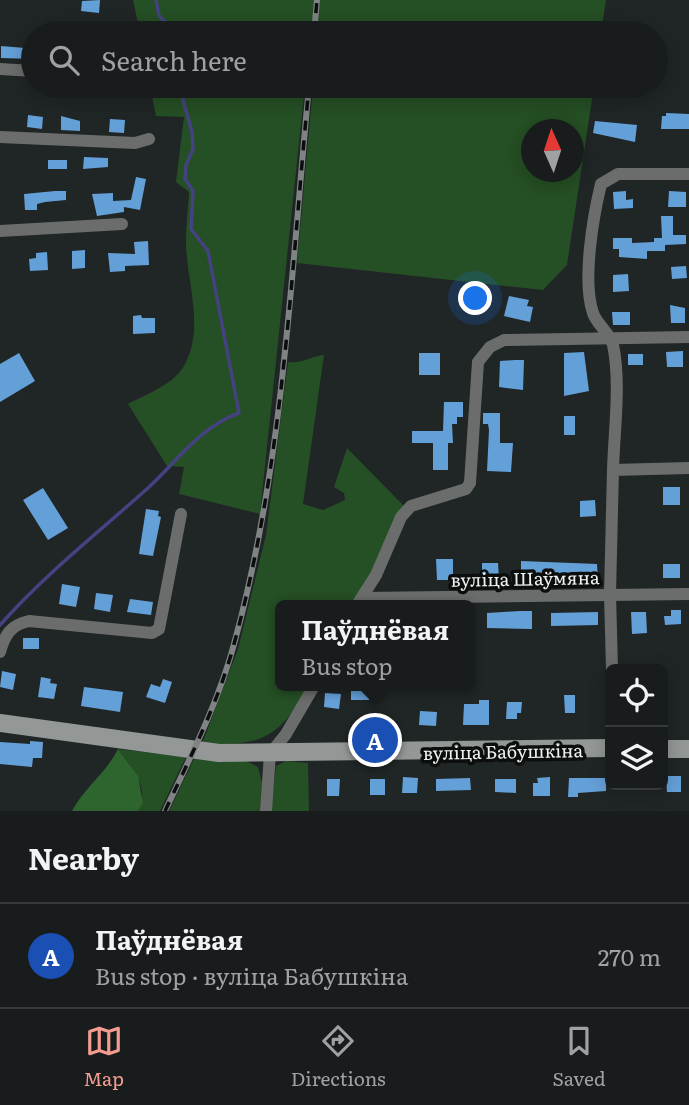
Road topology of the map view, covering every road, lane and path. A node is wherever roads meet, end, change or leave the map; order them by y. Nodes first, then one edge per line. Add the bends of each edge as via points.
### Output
1 (0, 69) edge
2 (21, 70) edge
3 (0, 137) edge
4 (149, 139) dead end
5 (689, 174) edge
6 (122, 224) dead end
7 (0, 231) edge
8 (689, 337) edge
9 (610, 338) junction
10 (689, 468) edge
11 (613, 470) junction
12 (181, 514) dead end
13 (610, 594) junction
14 (689, 594) edge
15 (360, 600) edge
16 (422, 600) edge
17 (0, 652) edge
18 (612, 664) edge
19 (311, 691) edge
20 (0, 723) edge
21 (605, 748) edge
22 (668, 749) edge
23 (689, 749) edge
24 (270, 754) junction
25 (265, 811) edge

1 - 2 street
3 - 4 street via 135,143
5 - 9 street via 618,174 601,184 590,300 597,322
6 - 7 street
8 - 9 street
9 - 11 street via 615,399
9 - 15 street via 504,340 490,347 478,362 470,483 466,489 411,506 401,517
10 - 11 street
11 - 13 street
12 - 17 street via 159,629 152,633 29,621 8,632
13 - 14 street, вуліца Шаўмяна
13 - 16 street, вуліца Шаўмяна
13 - 18 street
19 - 24 street
20 - 24 street, вуліца Бабушкіна via 219,753
21 - 24 street, вуліца Бабушкіна
22 - 23 street
24 - 25 street

